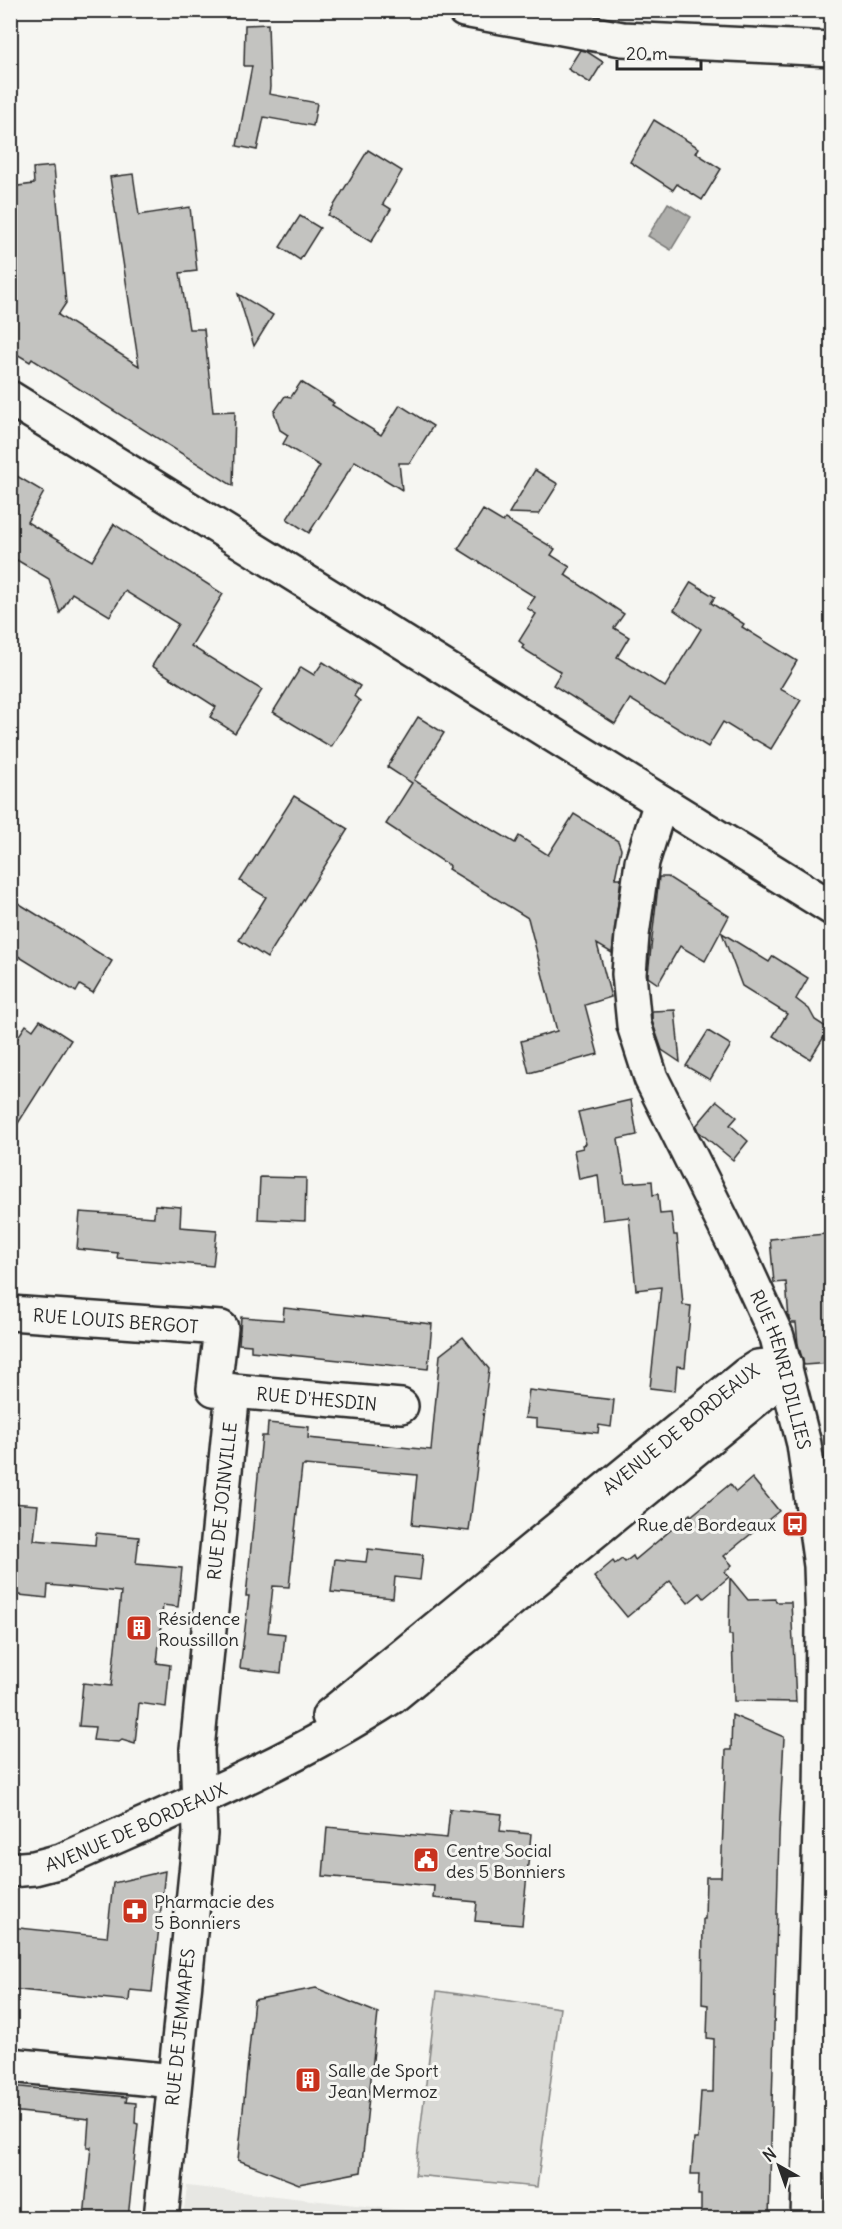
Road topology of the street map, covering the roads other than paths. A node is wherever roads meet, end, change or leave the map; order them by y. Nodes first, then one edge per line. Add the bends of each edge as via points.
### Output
1 (464, 10) edge
2 (831, 49) edge
3 (10, 398) edge
4 (661, 802) junction
5 (831, 908) edge
6 (10, 1313) edge
7 (785, 1364) junction
8 (233, 1391) junction
9 (401, 1406) dead end
10 (826, 1796) edge
11 (200, 1799) junction
12 (10, 1870) edge
13 (10, 2065) edge
14 (174, 2081) junction
15 (161, 2218) edge
16 (808, 2218) edge

1 - 2 street via 622,39
3 - 4 street
4 - 5 street
4 - 7 street, RUE HENRI DILLIES via 642,862 632,934 629,974 634,1025 651,1078 765,1308
6 - 8 street, RUE LOUIS BERGOT via 221,1328 214,1389
7 - 10 street, RUE HENRI DILLIES via 804,1444 821,1566
7 - 11 street, AVENUE DE BORDEAUX via 758,1367 747,1374 258,1773
8 - 9 street, RUE D'HESDIN
8 - 11 street, RUE DE JOINVILLE via 197,1749
10 - 16 street, RUE HENRI DILLIES
11 - 12 street, AVENUE DE BORDEAUX via 61,1861
11 - 14 street, RUE DE JEMMAPES via 200,1834
13 - 14 street
14 - 15 street, RUE DE JEMMAPES

